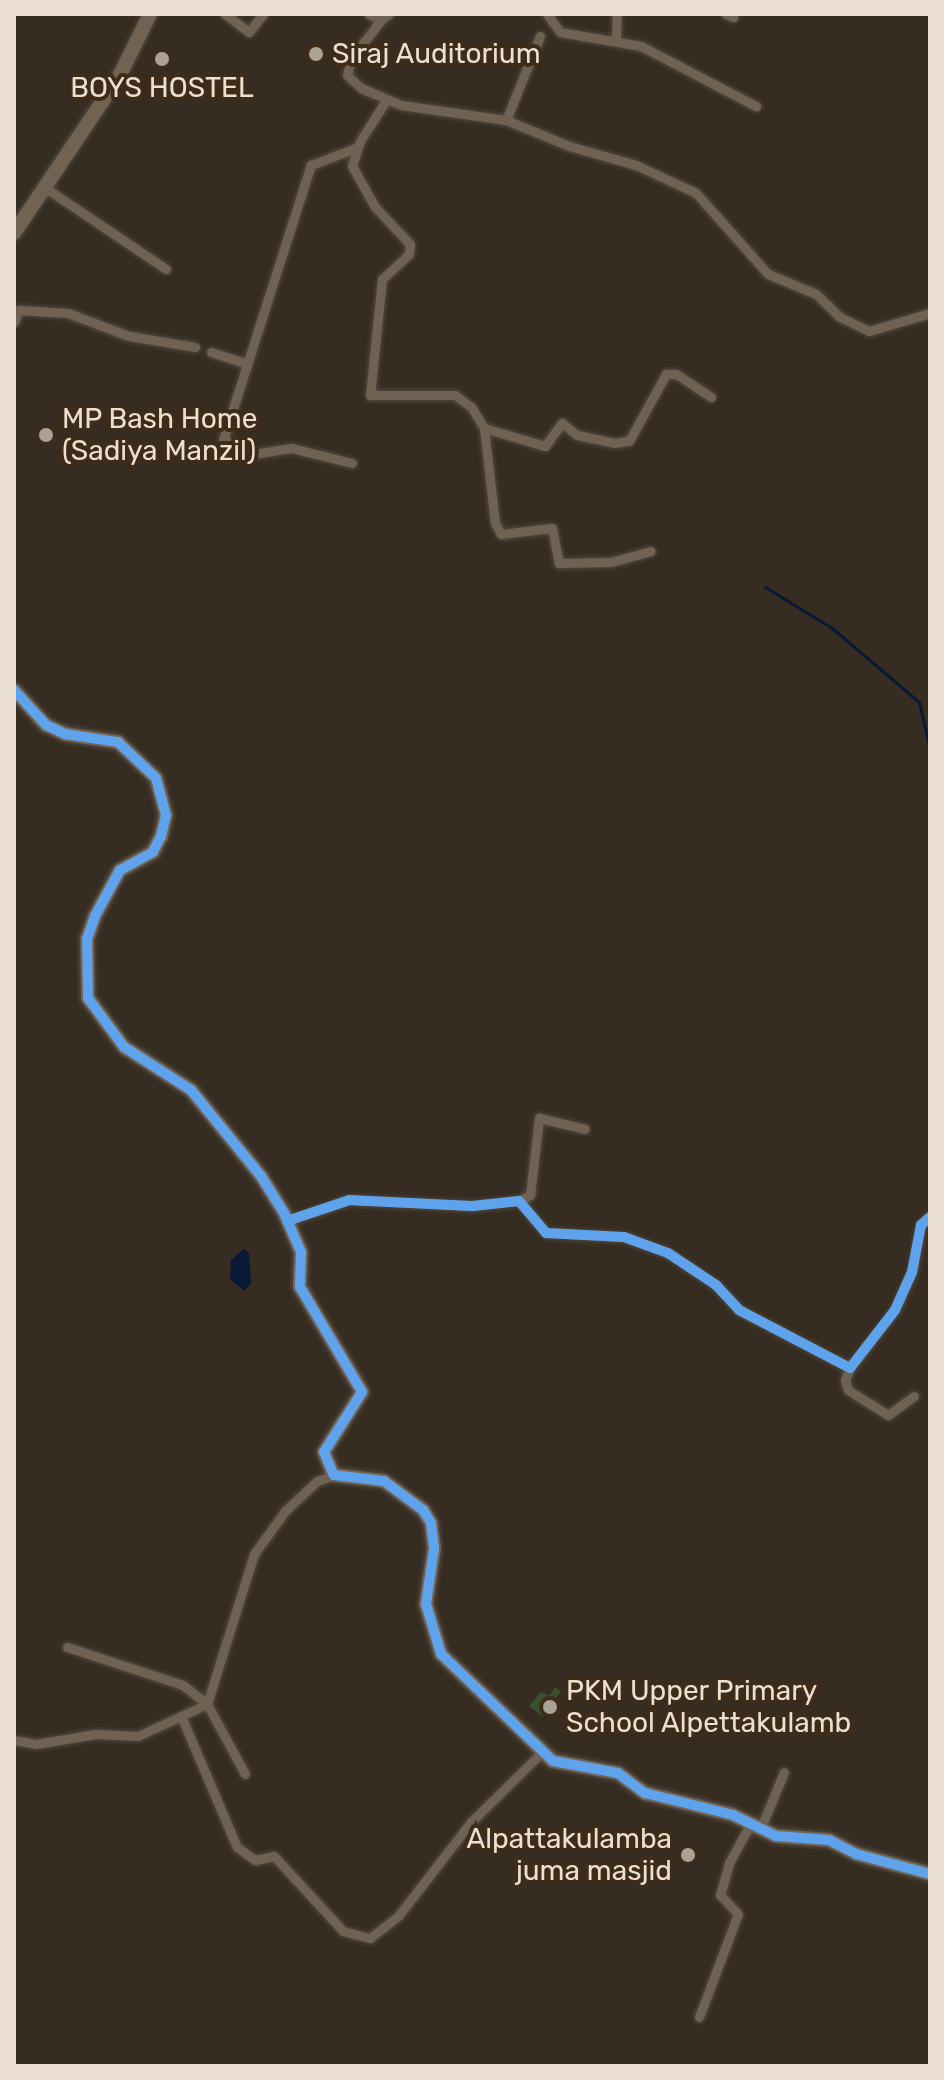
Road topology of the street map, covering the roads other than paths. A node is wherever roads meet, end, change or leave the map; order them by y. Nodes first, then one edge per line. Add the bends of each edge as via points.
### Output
1 (150, 14) edge
2 (225, 14) edge
3 (263, 14) edge
4 (369, 14) edge
5 (547, 14) edge
6 (617, 14) edge
7 (385, 17) edge
8 (540, 36) dead end
9 (616, 38) junction
10 (387, 99) junction
11 (756, 106) dead end
12 (506, 120) junction
13 (358, 147) junction
14 (44, 187) junction
15 (14, 233) edge
16 (166, 269) dead end
17 (930, 313) edge
18 (14, 322) edge
19 (195, 347) dead end
20 (211, 352) dead end
21 (245, 363) junction
22 (711, 397) dead end
23 (484, 428) junction
24 (352, 463) dead end
25 (651, 551) dead end
26 (14, 690) edge
27 (585, 1129) dead end
28 (519, 1201) junction
29 (930, 1217) edge
30 (287, 1221) junction
31 (850, 1368) junction
32 (914, 1396) dead end
33 (334, 1475) junction
34 (67, 1647) dead end
35 (207, 1704) junction
36 (181, 1716) junction
37 (14, 1740) edge
38 (542, 1752) junction
39 (784, 1772) dead end
40 (245, 1774) dead end
41 (757, 1823) junction
42 (930, 1874) edge
43 (699, 2017) dead end

1 - 14 street via 119,77
2 - 3 street via 249,32
4 - 7 street
5 - 9 street via 560,32
6 - 9 street
7 - 10 street via 351,59 347,75
8 - 12 street
9 - 11 street via 659,54
10 - 12 street
10 - 13 street
12 - 17 street via 596,156 636,165 696,193 768,274 816,294 840,317 869,331
13 - 21 street via 311,165
13 - 23 street via 352,166 360,186 410,244 409,254 382,279 370,395 455,395 472,408
14 - 15 street
14 - 16 street
18 - 19 street via 19,310 68,313 129,336
20 - 21 street
21 - 24 street via 223,440 255,454 291,448
22 - 23 street via 676,374 666,374 629,441 577,435 562,423 545,446
23 - 25 street via 495,523 501,534 552,528 559,563 611,562
26 - 30 street via 46,725 65,734 118,742 156,778 166,815 161,836 153,852 120,870 95,916 87,939 88,998 124,1047 191,1090 261,1176
27 - 28 street via 539,1118 530,1195
28 - 30 street via 472,1206 349,1200
28 - 31 street via 546,1233 624,1237 668,1253 716,1285 739,1310
29 - 31 street via 921,1225 912,1272 895,1310
30 - 33 street via 301,1252 300,1287 329,1328 362,1392 324,1452
31 - 32 street via 848,1390 888,1415
33 - 35 street via 317,1481 285,1511 254,1554
33 - 38 street via 362,1476 398,1488 423,1510 434,1536 426,1604 441,1654
34 - 35 street via 183,1685
35 - 36 street
35 - 40 street
36 - 37 street via 138,1736 95,1734 36,1744
36 - 38 street via 237,1847 255,1860 274,1856 343,1931 370,1938 399,1915 471,1822
38 - 41 street via 579,1769 618,1773 645,1793
39 - 41 street
41 - 42 street via 776,1836 829,1840 856,1854
41 - 43 street via 729,1863 720,1895 738,1914

